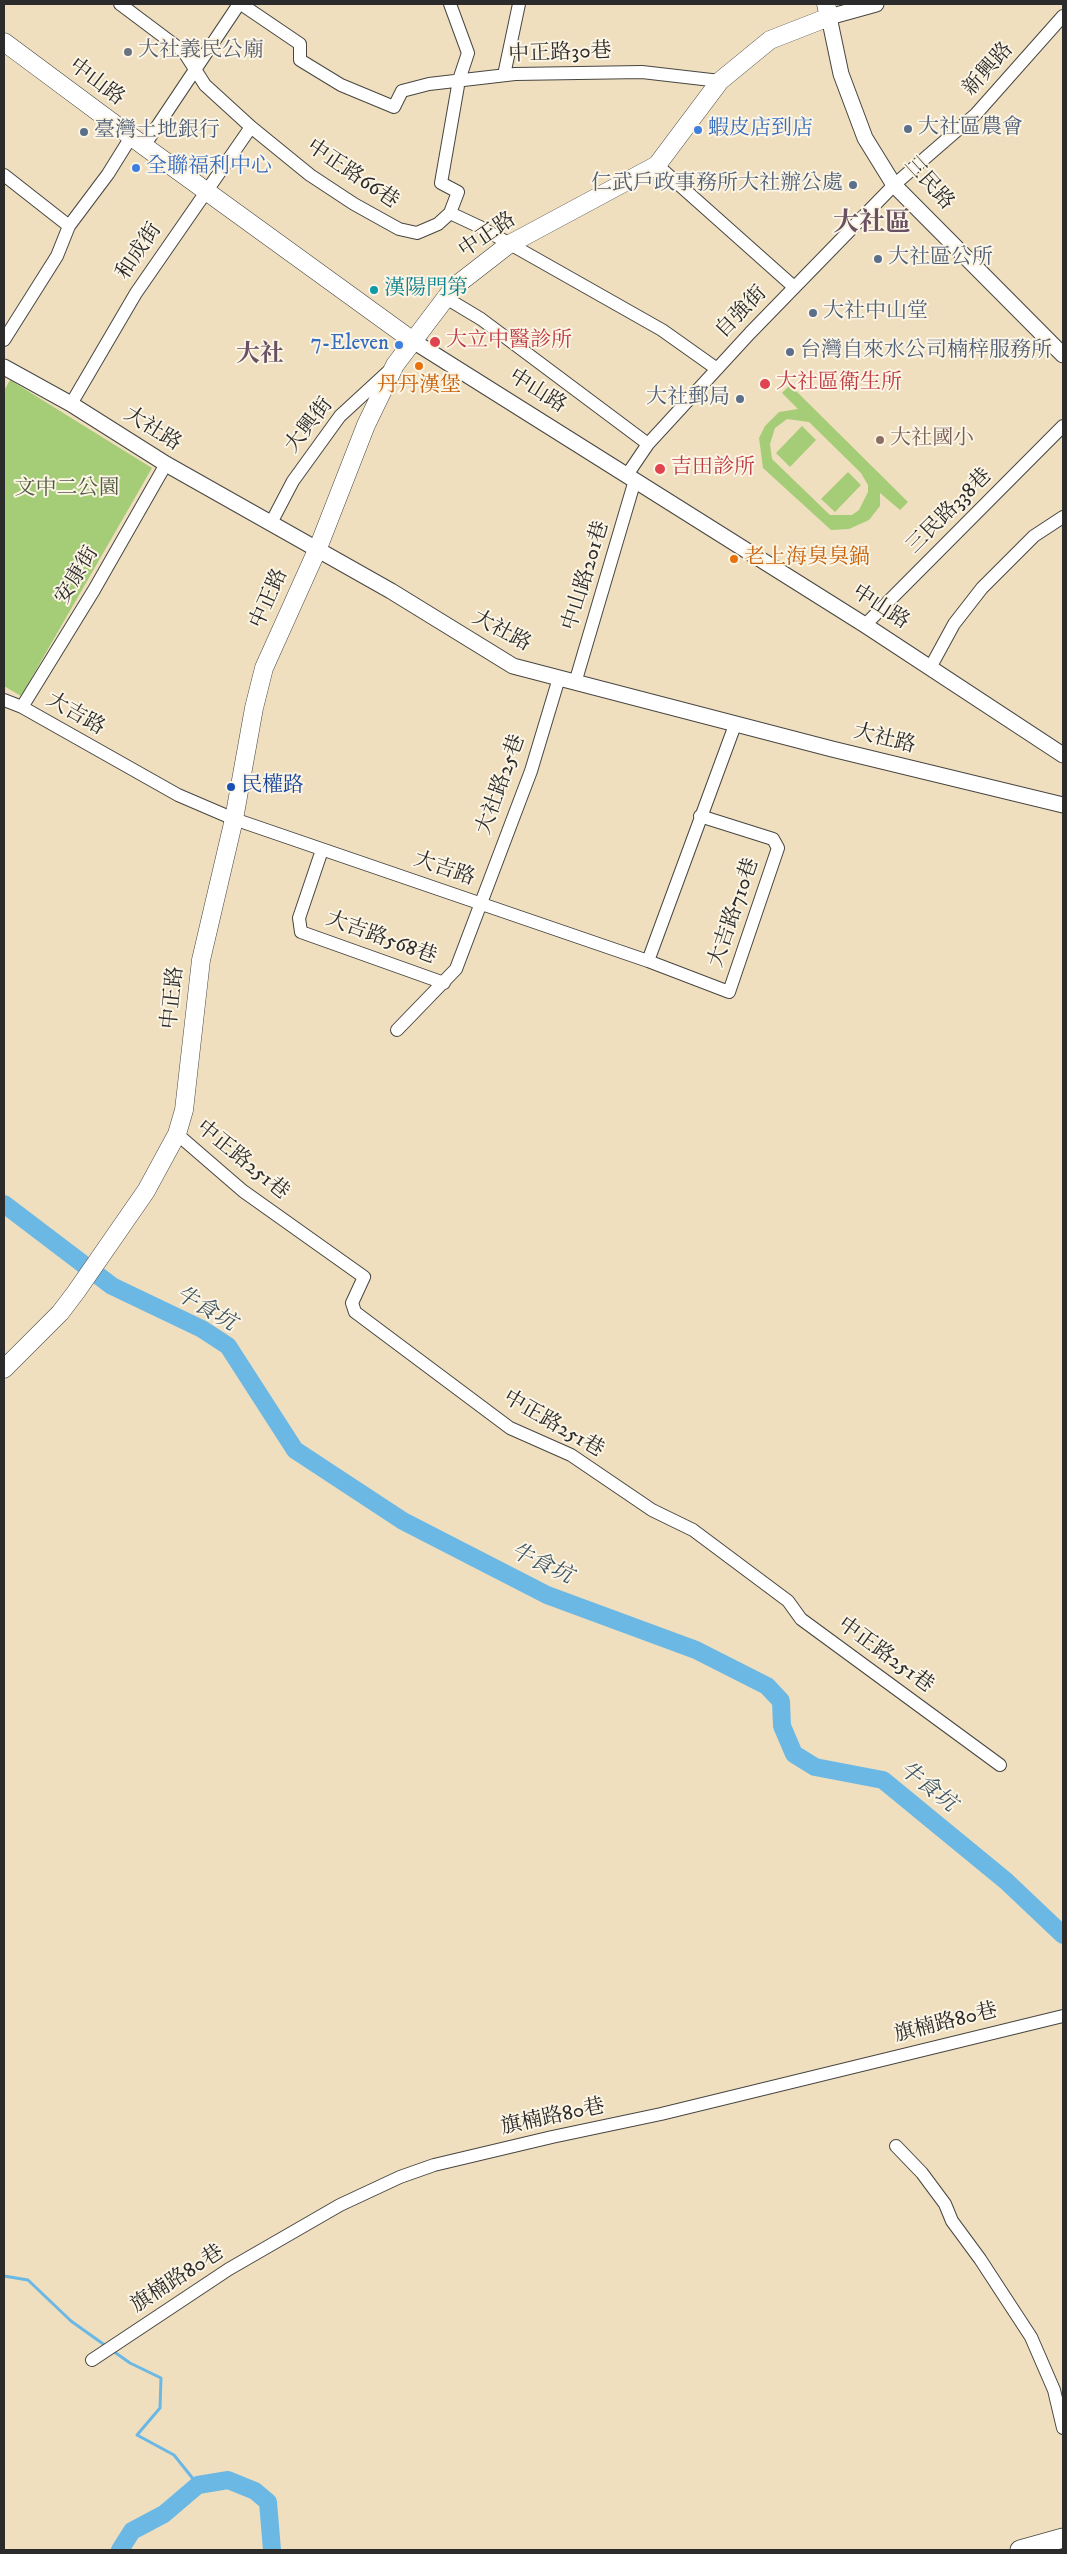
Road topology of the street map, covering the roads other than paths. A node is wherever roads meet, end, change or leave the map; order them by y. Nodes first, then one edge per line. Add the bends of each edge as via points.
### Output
1 (120, 4) edge
2 (240, 4) edge
3 (450, 4) edge
4 (519, 4) edge
5 (876, 4) edge
6 (828, 10) edge
7 (1063, 16) edge
8 (4, 42) edge
9 (194, 68) junction
10 (504, 75) junction
11 (459, 80) junction
12 (720, 81) junction
13 (251, 127) junction
14 (137, 142) junction
15 (657, 164) junction
16 (4, 175) edge
17 (894, 185) junction
18 (205, 191) junction
19 (450, 214) junction
20 (70, 226) junction
21 (508, 245) junction
22 (794, 287) junction
23 (446, 298) junction
24 (4, 340) edge
25 (414, 340) junction
26 (1063, 355) edge
27 (395, 365) junction
28 (4, 368) edge
29 (716, 369) junction
30 (71, 404) junction
31 (1063, 426) edge
32 (648, 444) junction
33 (166, 464) junction
34 (631, 478) junction
35 (1063, 517) edge
36 (271, 523) junction
37 (318, 548) junction
38 (865, 625) junction
39 (930, 668) junction
40 (559, 678) junction
41 (575, 683) junction
42 (4, 700) edge
43 (22, 707) junction
44 (735, 725) junction
45 (1063, 755) edge
46 (1063, 805) edge
47 (700, 816) junction
48 (234, 819) junction
49 (322, 850) junction
50 (480, 904) junction
51 (648, 961) junction
52 (444, 983) junction
53 (397, 1030) dead end
54 (177, 1134) junction
55 (4, 1369) edge
56 (1000, 1765) dead end
57 (1063, 2016) edge
58 (896, 2146) dead end
59 (92, 2360) dead end
60 (1063, 2428) edge
61 (1063, 2538) edge
62 (1020, 2550) edge

1 - 9 street, 中正路66巷 via 184,52
2 - 9 street
2 - 11 street, 中正路30巷 via 300,44 300,60 341,85 394,107 402,91
3 - 11 street via 468,53
4 - 10 street
5 - 6 street
6 - 12 main road, 中正路 via 770,40
6 - 17 street, 三民路 via 841,74 855,112 865,138
7 - 17 street, 新興路 via 976,114
8 - 14 main road, 中山路
9 - 13 street, 中正路66巷 via 205,85
9 - 14 street
10 - 11 street, 中正路30巷
10 - 12 street, 中正路30巷 via 642,72
11 - 19 street via 441,182 458,192
12 - 15 main road, 中正路
13 - 18 street, 和成街
13 - 19 street, 中正路66巷 via 310,174 399,229 417,233 438,224
14 - 18 main road, 中山路
14 - 20 street via 108,174
15 - 21 main road, 中正路
15 - 22 street
16 - 20 street
17 - 22 street, 自強街
17 - 26 street, 三民路
18 - 25 main road, 中山路
18 - 30 street, 和成街 via 136,292
19 - 21 street via 480,227
20 - 24 street via 57,256
21 - 23 main road, 中正路 via 454,287
21 - 29 street via 662,330
22 - 29 street, 自強街
23 - 25 main road, 中正路
23 - 32 street via 481,319
25 - 27 main road, 中正路
25 - 34 street, 中山路
27 - 36 street, 大興街 via 340,416 293,481
27 - 37 main road, 中正路 via 366,425
28 - 30 street, 大社路
29 - 32 street, 自強街
30 - 33 street, 大社路
31 - 38 street, 三民路338巷
32 - 34 street, 自強街
33 - 36 street, 大社路
33 - 43 street, 安康街
34 - 38 street, 中山路
34 - 41 street, 中山路201巷
35 - 39 street via 1034,536 982,588 954,624
36 - 37 street, 大社路
37 - 40 street, 大社路 via 512,666
37 - 48 main road, 中正路 via 264,668
38 - 39 street, 中山路
39 - 45 street, 中山路
40 - 41 street, 大社路
40 - 50 street, 大社路25巷 via 531,771
41 - 44 street, 大社路
42 - 43 street, 大吉路
43 - 48 street, 大吉路 via 178,795
44 - 46 street, 大社路
44 - 47 street
47 - 51 street
47 - 51 street, 大吉路710巷 via 773,839 778,848 729,992
48 - 49 street, 大吉路
48 - 54 main road, 中正路 via 201,960 184,1110
49 - 50 street, 大吉路
49 - 52 street, 大吉路568巷 via 299,918 301,932
50 - 51 street, 大吉路
50 - 52 street, 大社路25巷 via 456,969
52 - 53 street, 大社路25巷
54 - 55 main road, 中正路 via 146,1191 60,1313
54 - 56 street, 中正路251巷 via 243,1191 364,1277 352,1303 355,1312 510,1428 571,1455 652,1510 693,1530 788,1601 801,1619
57 - 59 street, 旗楠路80巷 via 661,2114 552,2137 400,2177 340,2205 229,2269
58 - 60 street via 945,2204 952,2221 1031,2337 1054,2390
61 - 62 main road

